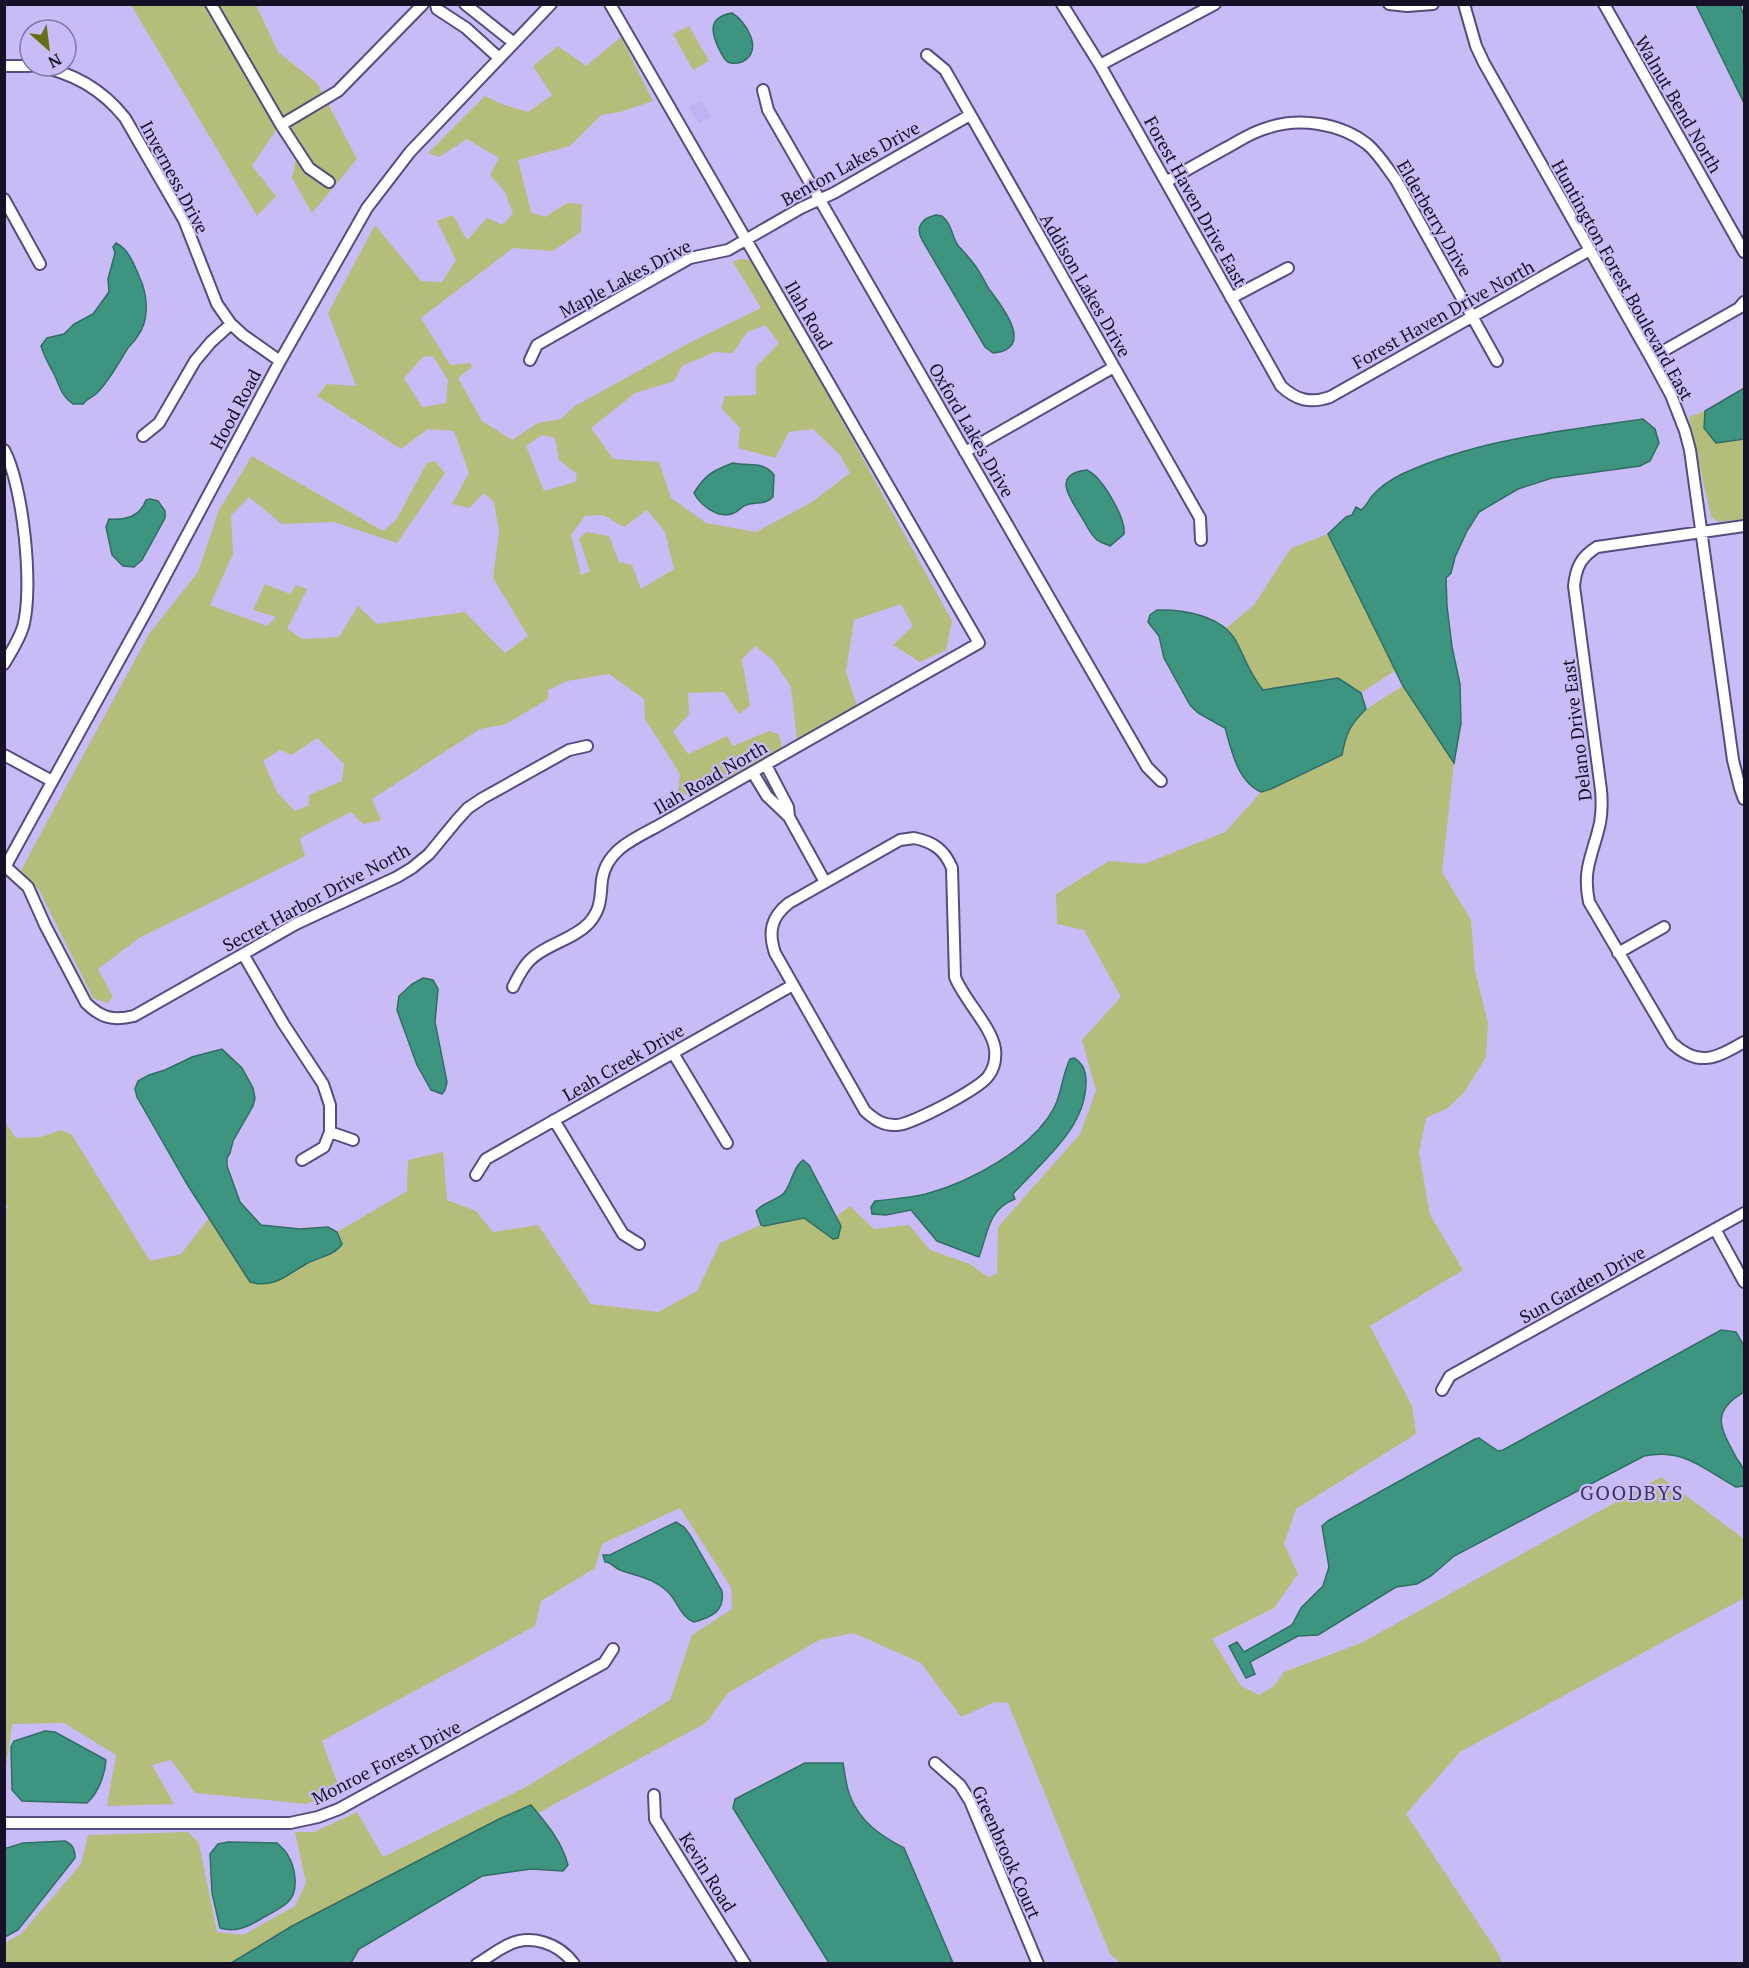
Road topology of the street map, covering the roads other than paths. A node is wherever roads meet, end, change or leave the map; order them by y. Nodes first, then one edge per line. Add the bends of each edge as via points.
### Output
1 (211, 4) edge
2 (423, 4) edge
3 (436, 4) edge
4 (465, 4) edge
5 (551, 4) edge
6 (610, 4) edge
7 (1062, 4) edge
8 (1215, 4) edge
9 (1389, 4) edge
10 (1433, 4) edge
11 (1464, 4) edge
12 (1604, 4) edge
13 (479, 14) junction
14 (466, 28) junction
15 (514, 43) junction
16 (927, 55) dead end
17 (499, 58) junction
18 (1100, 65) junction
19 (76, 78) edge
20 (763, 90) dead end
21 (970, 115) junction
22 (281, 125) junction
23 (329, 182) dead end
24 (1166, 182) junction
25 (4, 199) edge
26 (820, 199) junction
27 (746, 240) junction
28 (1590, 250) junction
29 (1744, 252) edge
30 (40, 264) dead end
31 (1288, 268) dead end
32 (1232, 298) junction
33 (1744, 302) edge
34 (1473, 316) junction
35 (231, 324) junction
36 (1651, 358) junction
37 (530, 360) dead end
38 (280, 361) junction
39 (1497, 361) dead end
40 (1114, 367) junction
41 (1311, 401) joint
42 (143, 436) dead end
43 (4, 450) edge
44 (965, 452) junction
45 (1744, 526) edge
46 (1702, 532) junction
47 (1201, 540) dead end
48 (979, 643) joint
49 (4, 664) edge
50 (586, 746) dead end
51 (4, 755) edge
52 (1739, 759) edge
53 (766, 765) junction
54 (753, 772) junction
55 (52, 781) junction
56 (1161, 782) dead end
57 (1744, 799) edge
58 (789, 817) junction
59 (5, 868) edge
60 (825, 882) junction
61 (1664, 927) dead end
62 (1618, 953) junction
63 (243, 954) junction
64 (793, 985) junction
65 (513, 987) dead end
66 (1744, 1042) edge
67 (673, 1053) junction
68 (554, 1120) junction
69 (330, 1132) junction
70 (353, 1140) dead end
71 (726, 1143) dead end
72 (302, 1160) dead end
73 (476, 1175) dead end
74 (1744, 1213) edge
75 (1715, 1229) junction
76 (639, 1244) dead end
77 (1744, 1282) edge
78 (1442, 1390) dead end
79 (613, 1649) dead end
80 (935, 1763) dead end
81 (654, 1795) dead end
82 (4, 1823) edge
83 (477, 1964) edge
84 (574, 1964) edge
85 (745, 1964) edge
86 (1038, 1964) edge

1 - 22 street
2 - 22 street via 338,91
3 - 14 street via 437,9
4 - 13 street
5 - 15 street, Hood Road
6 - 27 street, Ilah Road
7 - 18 street, Forest Haven Drive East
8 - 18 street
9 - 10 street
11 - 28 street, Huntington Forest Boulevard East via 1484,63
12 - 29 street, Walnut Bend North
13 - 14 street
13 - 15 street
14 - 17 street
15 - 17 street, Hood Road
16 - 21 street, Addison Lakes Drive via 945,70
17 - 38 street, Hood Road via 410,152 374,198
18 - 24 street, Forest Haven Drive East
19 - 35 street, Inverness Drive via 102,94 125,118 184,220 209,289
20 - 26 street, Oxford Lakes Drive via 768,110
21 - 26 street, Benton Lakes Drive
21 - 40 street, Addison Lakes Drive
22 - 23 street via 309,168
24 - 32 street, Forest Haven Drive East
24 - 34 street, Elderberry Drive via 1267,128 1307,123 1348,132 1368,145 1396,180
25 - 30 street
26 - 27 street, Benton Lakes Drive
26 - 44 street, Oxford Lakes Drive
27 - 37 street, Maple Lakes Drive via 728,250 690,258 537,345
27 - 48 street, Ilah Road
28 - 34 street, Forest Haven Drive North
28 - 36 street, Huntington Forest Boulevard East
31 - 32 street
32 - 41 street, Forest Haven Drive East via 1281,386 1295,398
33 - 36 street
34 - 39 street, Elderberry Drive
34 - 41 street, Forest Haven Drive North via 1330,397
35 - 38 street, Inverness Drive
35 - 42 street via 195,361 159,423
36 - 46 street, Huntington Forest Boulevard East via 1685,431
38 - 55 street, Hood Road
40 - 44 street
40 - 47 street, Addison Lakes Drive via 1200,518
43 - 49 street via 20,496 28,596 20,636
44 - 56 street, Oxford Lakes Drive via 1147,767
45 - 46 street
46 - 52 street, Huntington Forest Boulevard East
46 - 62 street, Delano Drive East via 1597,547 1576,570 1574,586 1601,790 1601,820 1586,878 1589,902
48 - 53 street, Ilah Road North
50 - 63 street, Secret Harbor Drive North via 569,750 468,808 412,868
51 - 55 street
52 - 57 street, Huntington Forest Boulevard East
53 - 54 street, Ilah Road North
53 - 58 street via 788,807
54 - 58 street via 767,796
54 - 65 street, Ilah Road North via 630,840 615,853 604,873 602,899 589,923 532,958
55 - 59 street, Hood Road
58 - 60 street
59 - 63 street, Secret Harbor Drive North via 28,887 86,1003 107,1018 134,1016
60 - 64 street via 780,910 770,930 776,953
60 - 64 street via 900,840 914,838 939,847 952,867 955,977 990,1035 995,1064 979,1086 912,1121 899,1125 876,1121 865,1111
61 - 62 street
62 - 66 street, Delano Drive East via 1672,1043 1688,1055 1720,1055
63 - 69 street via 323,1084 330,1105
64 - 67 street, Leah Creek Drive
67 - 68 street, Leah Creek Drive
67 - 71 street
68 - 73 street, Leah Creek Drive via 486,1159
68 - 76 street via 623,1234
69 - 70 street
69 - 72 street via 324,1147
74 - 75 street, Sun Garden Drive
75 - 77 street
75 - 78 street, Sun Garden Drive via 1450,1376
79 - 82 street, Monroe Forest Drive via 604,1663 318,1817 290,1823
80 - 86 street, Greenbrook Court via 960,1785 970,1801
81 - 85 street, Kevin Road via 655,1819
83 - 84 street via 508,1944 526,1940 552,1945

